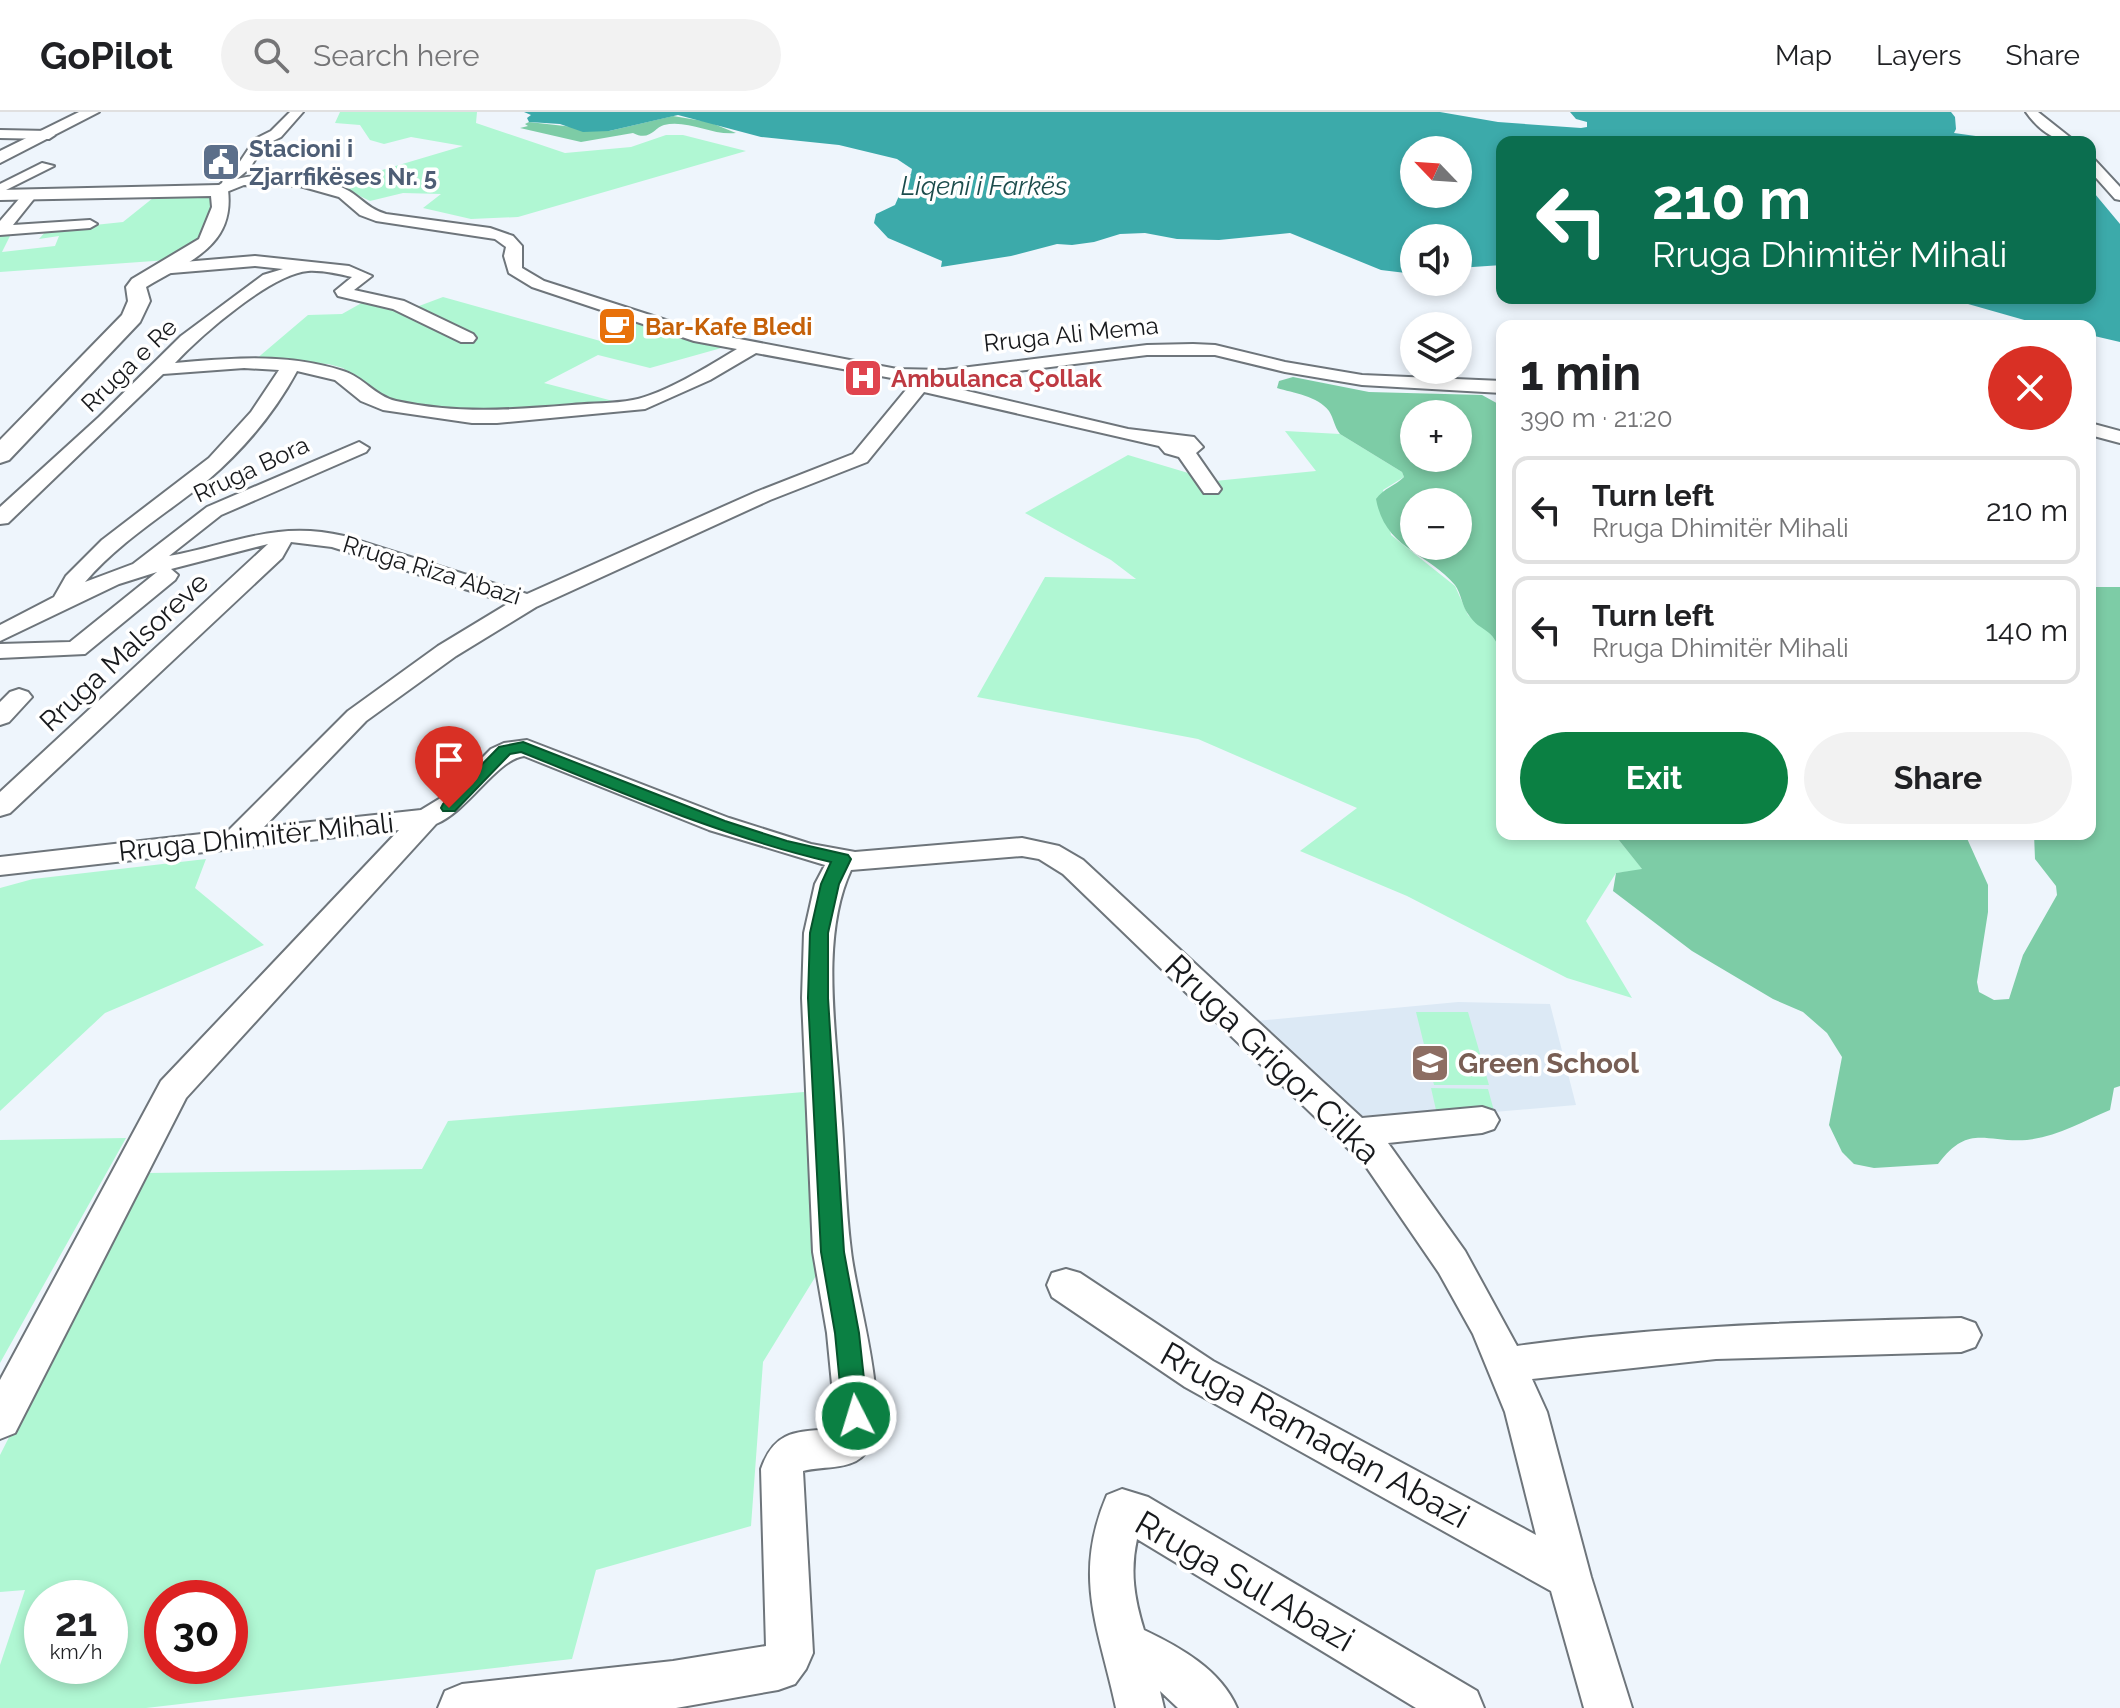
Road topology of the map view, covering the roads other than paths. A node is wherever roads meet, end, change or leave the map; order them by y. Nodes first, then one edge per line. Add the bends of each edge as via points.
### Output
1 (91, 112) edge
2 (297, 112) edge
3 (2032, 112) edge
4 (0, 134) edge
5 (49, 135) junction
6 (2060, 136) edge
7 (0, 158) edge
8 (47, 166) dead end
9 (2096, 170) edge
10 (224, 187) junction
11 (0, 192) edge
12 (30, 195) junction
13 (2120, 196) edge
14 (90, 224) dead end
15 (305, 267) junction
16 (160, 269) junction
17 (467, 338) dead end
18 (751, 348) junction
19 (292, 364) junction
20 (160, 369) junction
21 (922, 384) junction
22 (1496, 387) edge
23 (2096, 431) edge
24 (2120, 437) edge
25 (359, 448) dead end
26 (0, 455) edge
27 (1211, 489) dead end
28 (0, 518) edge
29 (284, 535) junction
30 (131, 571) junction
31 (167, 575) dead end
32 (64, 601) junction
33 (528, 602) junction
34 (1, 647) edge
35 (19, 697) dead end
36 (0, 717) edge
37 (0, 807) edge
38 (426, 818) junction
39 (237, 839) junction
40 (1041, 848) joint
41 (842, 859) junction
42 (0, 866) edge
43 (1482, 1120) dead end
44 (1352, 1133) junction
45 (1066, 1285) dead end
46 (1961, 1335) dead end
47 (1508, 1365) junction
48 (0, 1420) edge
49 (1569, 1577) junction
50 (1126, 1645) junction
51 (462, 1708) edge
52 (1140, 1708) edge
53 (1213, 1708) edge
54 (1460, 1708) edge
55 (1608, 1708) edge

1 - 5 main road
2 - 10 street via 260,142
3 - 6 street
4 - 5 street
5 - 7 main road
8 - 11 street
9 - 13 street
10 - 12 main road
10 - 16 main road via 208,241
10 - 18 street, Rruga Ali Mema via 246,181 299,182 343,194 370,215 503,236 514,246 515,270 528,280 664,326
11 - 12 main road
12 - 14 street via 0,230
15 - 16 street via 234,261
15 - 17 street via 364,275 343,292 398,305
15 - 20 street, Rruga e Re via 269,278 187,340
16 - 26 main road via 136,287 139,301 127,322
18 - 19 street via 638,405 497,417 390,406 331,372
18 - 21 street, Rruga Ali Mema
19 - 20 street
19 - 32 street via 214,464 104,549
20 - 28 street, Rruga e Re
21 - 22 street, Rruga Ali Mema via 1147,350 1193,349 1362,380
21 - 27 street via 1178,446
21 - 33 street, Rruga Riza Abazi via 860,458
23 - 24 street
25 - 30 street, Rruga Bora via 214,511
29 - 30 street, Rruga Riza Abazi via 253,538
29 - 33 street, Rruga Riza Abazi via 336,541
29 - 37 street, Rruga Malsoreve via 274,553
30 - 32 street, Rruga Riza Abazi
31 - 34 street via 76,649
32 - 34 street, Rruga Riza Abazi
33 - 39 street via 447,651 357,716
35 - 36 street
38 - 39 street, Rruga Dhimitër Mihali
38 - 41 street, Rruga Dhimitër Mihali via 449,808 505,751 523,747 747,834
38 - 48 street via 173,1090
39 - 42 street, Rruga Dhimitër Mihali
40 - 41 street, Rruga Dhimitër Mihali
40 - 44 street, Rruga Grigor Cilka via 1073,867
41 - 51 street via 830,884 819,933 818,998 832,1252 857,1425 856,1436 846,1446 799,1452 785,1460 782,1469 790,1653 778,1667 703,1680
43 - 44 street
44 - 47 street, Rruga Grigor Cilka via 1378,1155 1452,1262
45 - 49 street, Rruga Ramadan Abazi via 1199,1374
46 - 47 street via 1716,1342
47 - 49 street, Rruga Grigor Cilka via 1526,1412
49 - 55 street, Rruga Grigor Cilka
50 - 52 street, Rruga Sul Abazi
50 - 53 street via 1165,1664
50 - 54 street, Rruga Sul Abazi via 1112,1599 1110,1561 1122,1510

